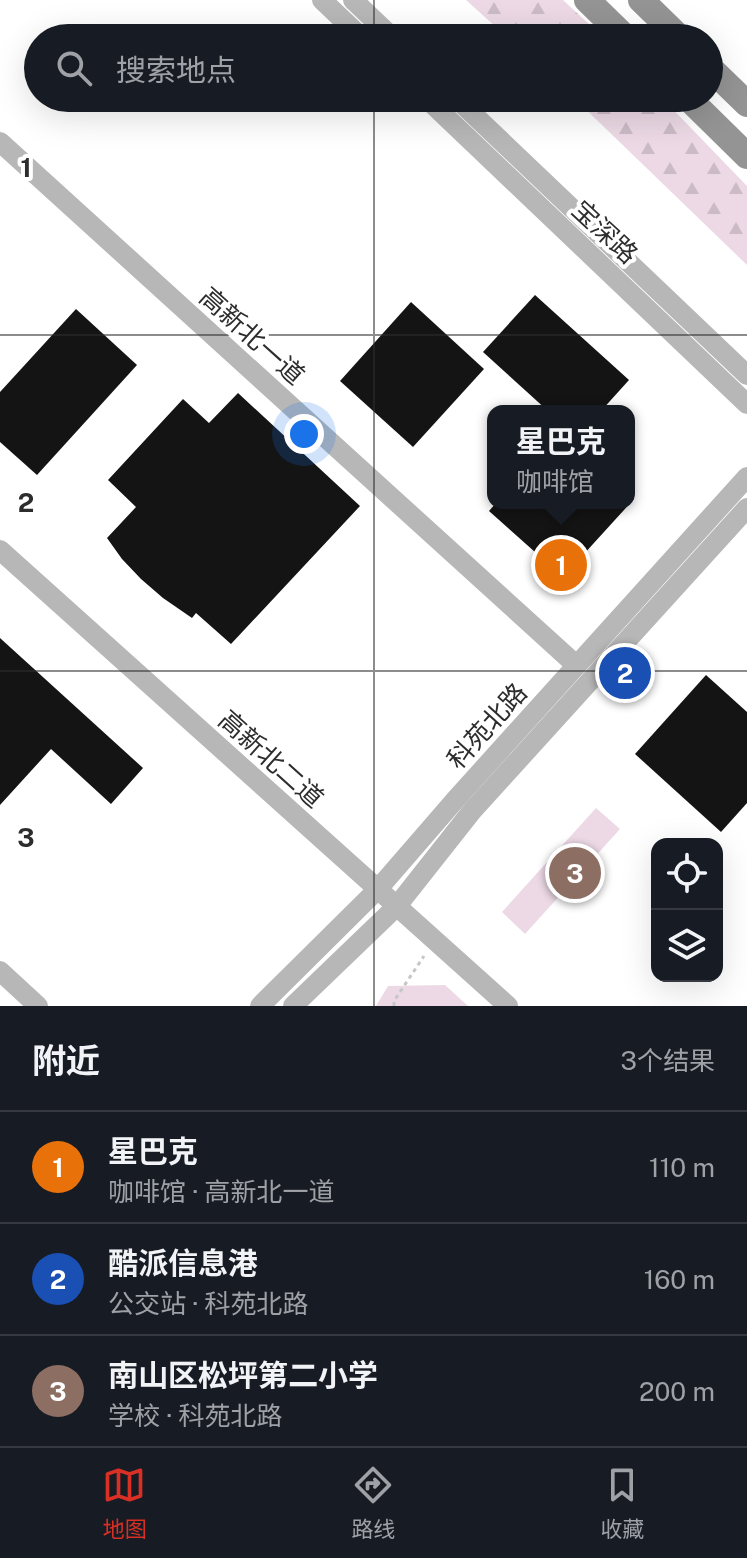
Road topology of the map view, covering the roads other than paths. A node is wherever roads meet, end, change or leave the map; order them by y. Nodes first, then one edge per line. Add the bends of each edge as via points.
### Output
1 (322, 0) edge
2 (353, 0) edge
3 (587, 0) edge
4 (641, 0) edge
5 (347, 24) edge
6 (378, 24) edge
7 (612, 24) edge
8 (666, 24) edge
9 (723, 81) edge
10 (747, 104) edge
11 (441, 112) edge
12 (471, 112) edge
13 (702, 112) edge
14 (0, 142) edge
15 (747, 156) edge
16 (747, 375) edge
17 (747, 404) edge
18 (747, 477) edge
19 (747, 508) edge
20 (0, 550) edge
21 (576, 665) junction
22 (378, 889) junction
23 (397, 906) junction
24 (0, 971) edge
25 (38, 1006) edge
26 (260, 1006) edge
27 (293, 1006) edge
28 (508, 1006) edge

1 - 5 street
2 - 6 street
3 - 7 highway
4 - 8 highway
9 - 10 highway
11 - 17 street, 宝深路
12 - 16 street, 宝深路
13 - 15 highway
14 - 21 street, 高新北一道
18 - 21 street, 科苑北路
19 - 23 street, 科苑北路 via 472,811
20 - 22 street, 高新北二道
21 - 22 street, 科苑北路
22 - 23 street, 高新北二道
22 - 26 street, 科苑北路
23 - 27 street, 科苑北路
23 - 28 street, 高新北二道
24 - 25 street

